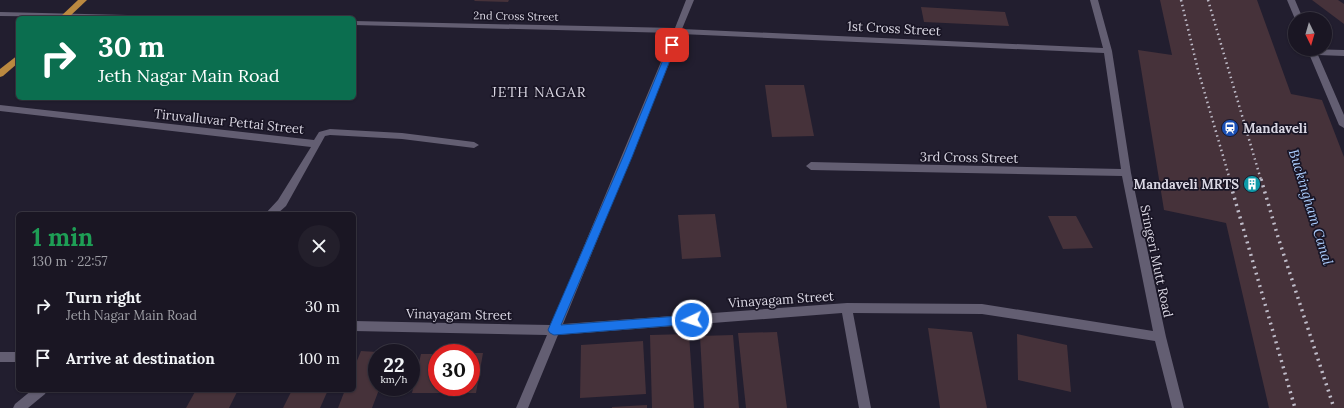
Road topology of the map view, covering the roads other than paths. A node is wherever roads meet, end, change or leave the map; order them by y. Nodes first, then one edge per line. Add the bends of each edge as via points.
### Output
1 (83, 0) edge
2 (690, 0) edge
3 (1094, 0) edge
4 (1291, 0) edge
5 (1296, 12) edge
6 (0, 14) edge
7 (43, 16) edge
8 (65, 16) edge
9 (356, 23) edge
10 (678, 31) junction
11 (1108, 51) junction
12 (1332, 52) edge
13 (1344, 53) edge
14 (1314, 56) edge
15 (16, 60) edge
16 (0, 74) edge
17 (0, 108) edge
18 (1344, 124) edge
19 (317, 144) junction
20 (474, 145) dead end
21 (811, 166) dead end
22 (1126, 173) junction
23 (272, 212) edge
24 (847, 308) junction
25 (356, 326) edge
26 (554, 330) junction
27 (1160, 337) junction
28 (0, 357) edge
29 (16, 357) edge
30 (39, 392) edge
31 (19, 408) edge
32 (522, 408) edge
33 (865, 408) edge
34 (1178, 408) edge

1 - 8 main road
2 - 10 street
3 - 11 street, Sringeri Mutt Road
4 - 5 street
6 - 7 street
9 - 10 street, 2nd Cross Street
10 - 11 street, 1st Cross Street
10 - 26 street
11 - 22 street, Sringeri Mutt Road
12 - 13 street
14 - 18 street
15 - 16 main road
17 - 19 street, Tiruvalluvar Pettai Street
19 - 20 street, Tiruvalluvar Pettai Street via 322,134 330,132 402,136
19 - 23 street via 282,203
21 - 22 street, 3rd Cross Street
22 - 27 street, Sringeri Mutt Road
24 - 26 street, Vinayagam Street
24 - 27 street, Vinayagam Street via 982,309
24 - 33 street
25 - 26 street, Vinayagam Street
26 - 32 street
27 - 34 street, Sringeri Mutt Road
28 - 29 street
30 - 31 street

